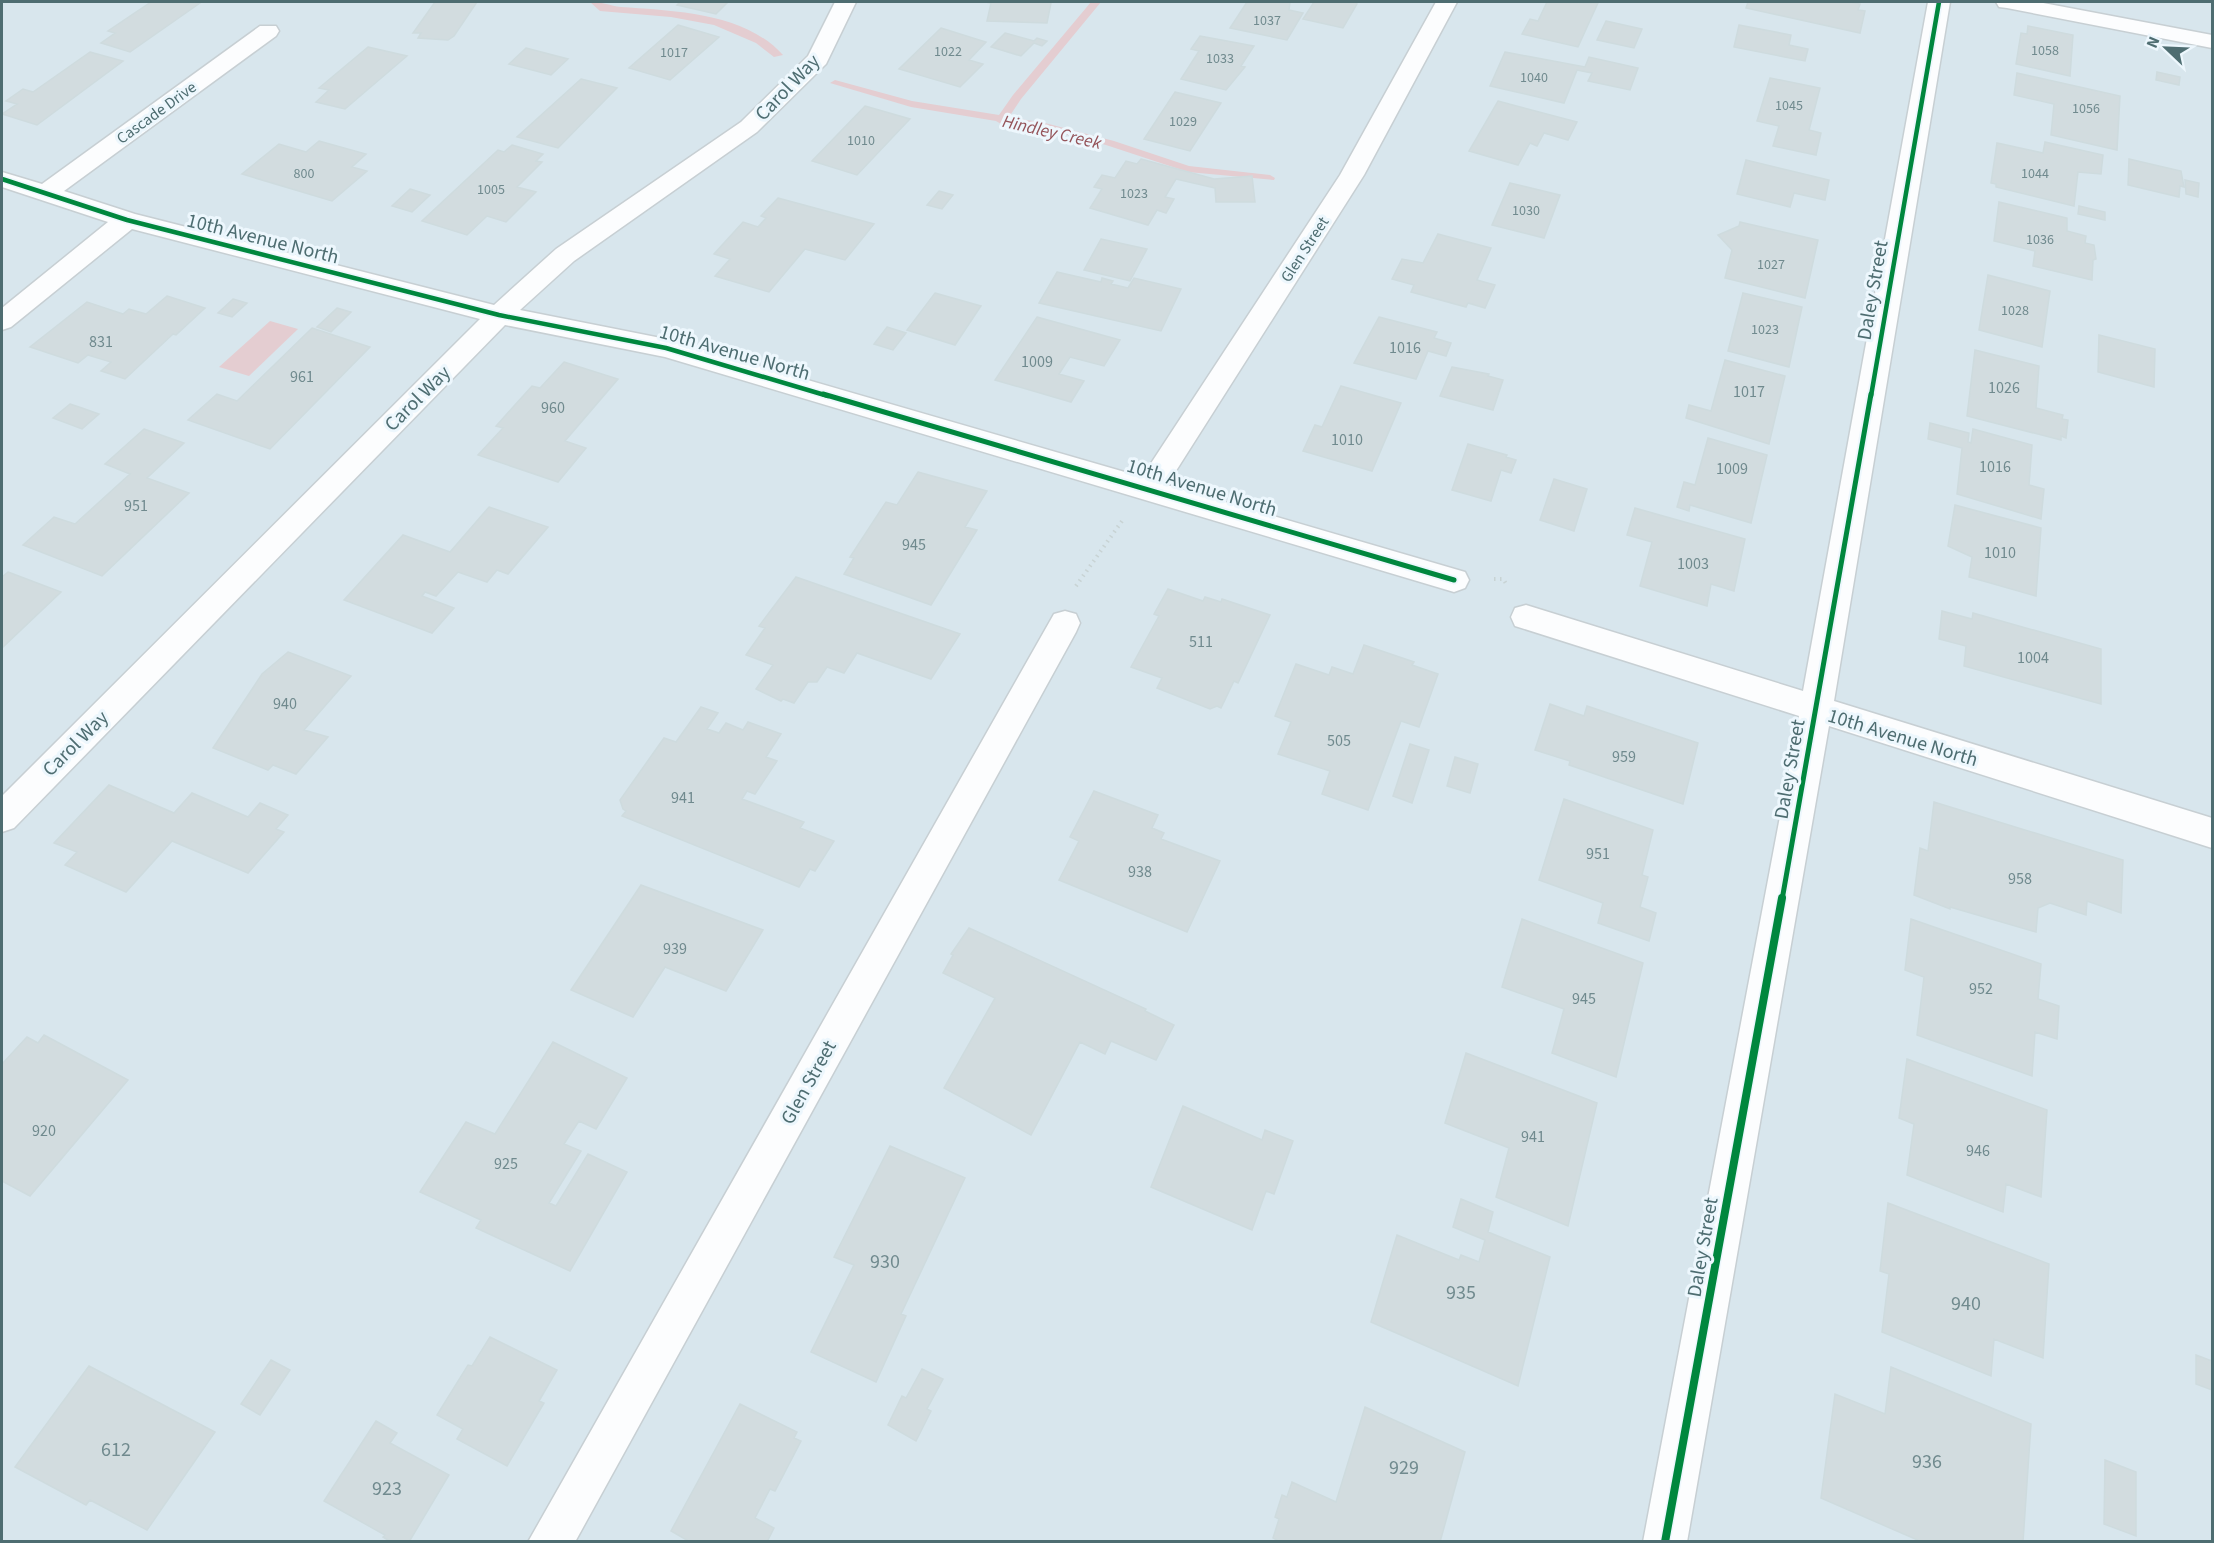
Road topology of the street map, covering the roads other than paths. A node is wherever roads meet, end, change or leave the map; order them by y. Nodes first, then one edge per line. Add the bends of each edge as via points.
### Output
1 (845, 2) edge
2 (1447, 2) edge
3 (1939, 2) edge
4 (2007, 2) edge
5 (268, 31) dead end
6 (2212, 42) edge
7 (2, 178) edge
8 (44, 194) junction
9 (127, 220) junction
10 (499, 315) junction
11 (2, 321) edge
12 (1149, 489) junction
13 (1454, 580) dead end
14 (1526, 617) dead end
15 (1065, 623) road end
16 (1816, 710) junction
17 (2, 818) edge
18 (2212, 833) edge
19 (550, 1542) edge
20 (1665, 1542) edge

1 - 10 street, Carol Way via 818,59 749,127 565,255
2 - 12 street, Glen Street via 1352,175
3 - 16 street, Daley Street
4 - 6 street
5 - 8 street, Cascade Drive
7 - 8 street, 10th Avenue North
8 - 9 street, 10th Avenue North
9 - 10 street, 10th Avenue North
9 - 11 street
10 - 12 street, 10th Avenue North via 666,348
10 - 17 street, Carol Way
12 - 13 street, 10th Avenue North
14 - 16 street, 10th Avenue North
15 - 19 street, Glen Street
16 - 18 street, 10th Avenue North
16 - 20 street, Daley Street

